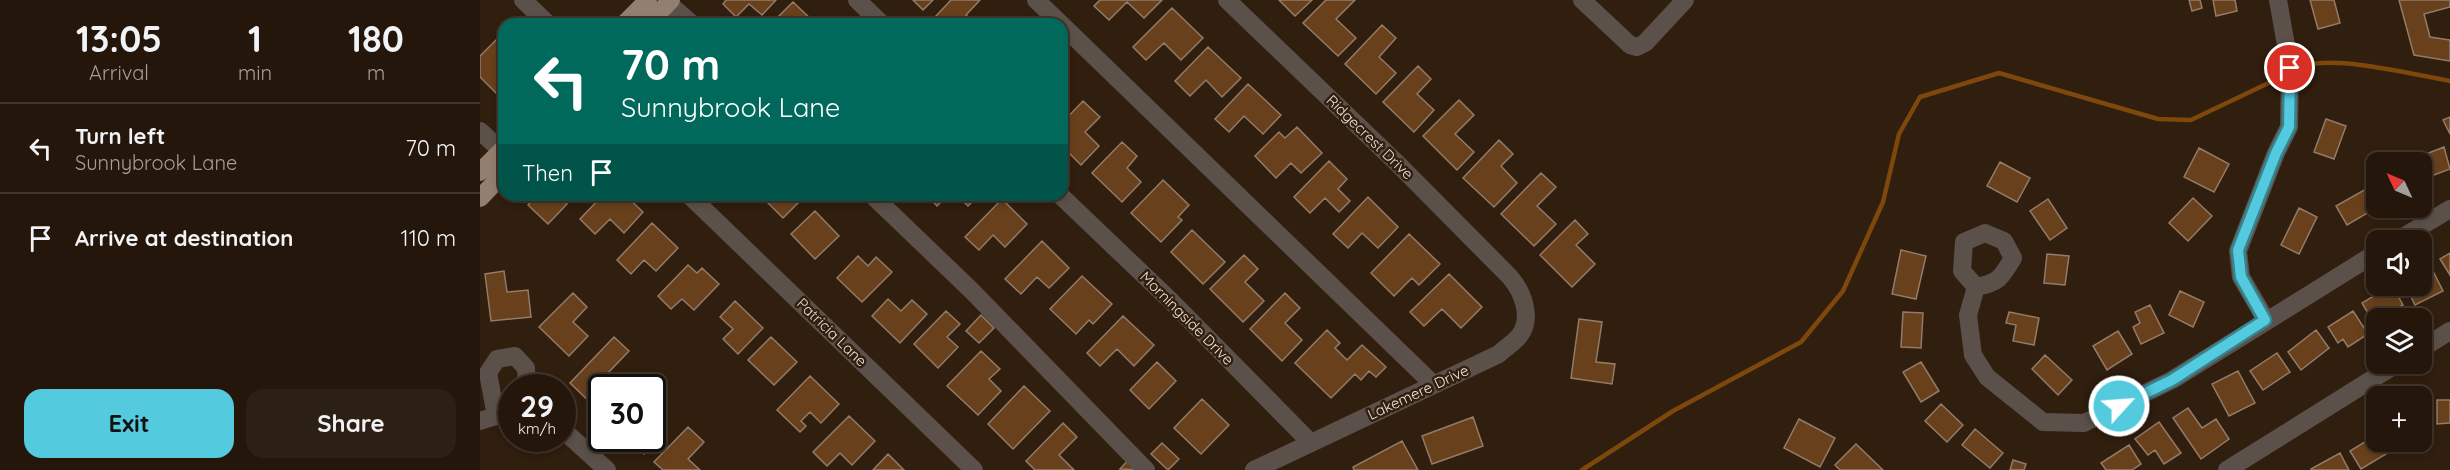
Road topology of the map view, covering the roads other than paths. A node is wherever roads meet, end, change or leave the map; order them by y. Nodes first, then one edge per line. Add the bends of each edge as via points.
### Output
1 (523, 0) edge
2 (648, 0) edge
3 (856, 0) edge
4 (1036, 0) edge
5 (1227, 0) edge
6 (1582, 0) edge
7 (1685, 0) edge
8 (2278, 0) edge
9 (669, 2) edge
10 (542, 18) edge
11 (630, 18) edge
12 (654, 18) edge
13 (686, 18) edge
14 (876, 18) edge
15 (1056, 18) edge
16 (1068, 30) edge
17 (480, 131) edge
18 (498, 147) edge
19 (498, 156) edge
20 (480, 172) edge
21 (498, 179) edge
22 (480, 198) edge
23 (695, 201) edge
24 (878, 201) edge
25 (1066, 201) edge
26 (2450, 208) edge
27 (2414, 230) edge
28 (2366, 259) edge
29 (1510, 277) joint
30 (1976, 287) dead end
31 (2265, 320) junction
32 (2450, 331) edge
33 (2432, 342) edge
34 (526, 374) edge
35 (2380, 374) edge
36 (1434, 385) junction
37 (496, 416) edge
38 (576, 442) edge
39 (1311, 443) junction
40 (607, 470) edge
41 (974, 470) edge
42 (1146, 470) edge
43 (1254, 470) edge
44 (2227, 470) edge

1 - 10 street
2 - 11 main road
3 - 14 street
4 - 15 street
5 - 29 street, Ridgecrest Drive
6 - 7 street via 1629,45 1637,47
8 - 31 street via 2290,68 2289,127 2238,250 2241,277
9 - 12 main road
9 - 13 street
16 - 36 street
17 - 18 street
19 - 20 main road
21 - 22 main road
23 - 41 street, Patricia Lane
24 - 42 street
25 - 39 street, Morningside Drive
26 - 27 street
28 - 31 street
29 - 36 street, Lakemere Drive via 1521,289 1527,319 1521,334 1498,354
30 - 31 street via 1968,315 1973,355 1987,377 2043,422 2084,423 2172,380
32 - 33 street
34 - 37 street via 526,368 514,356 497,359 488,373
35 - 44 street
36 - 39 street, Lakemere Drive
38 - 40 street
39 - 43 street, Lakemere Drive

